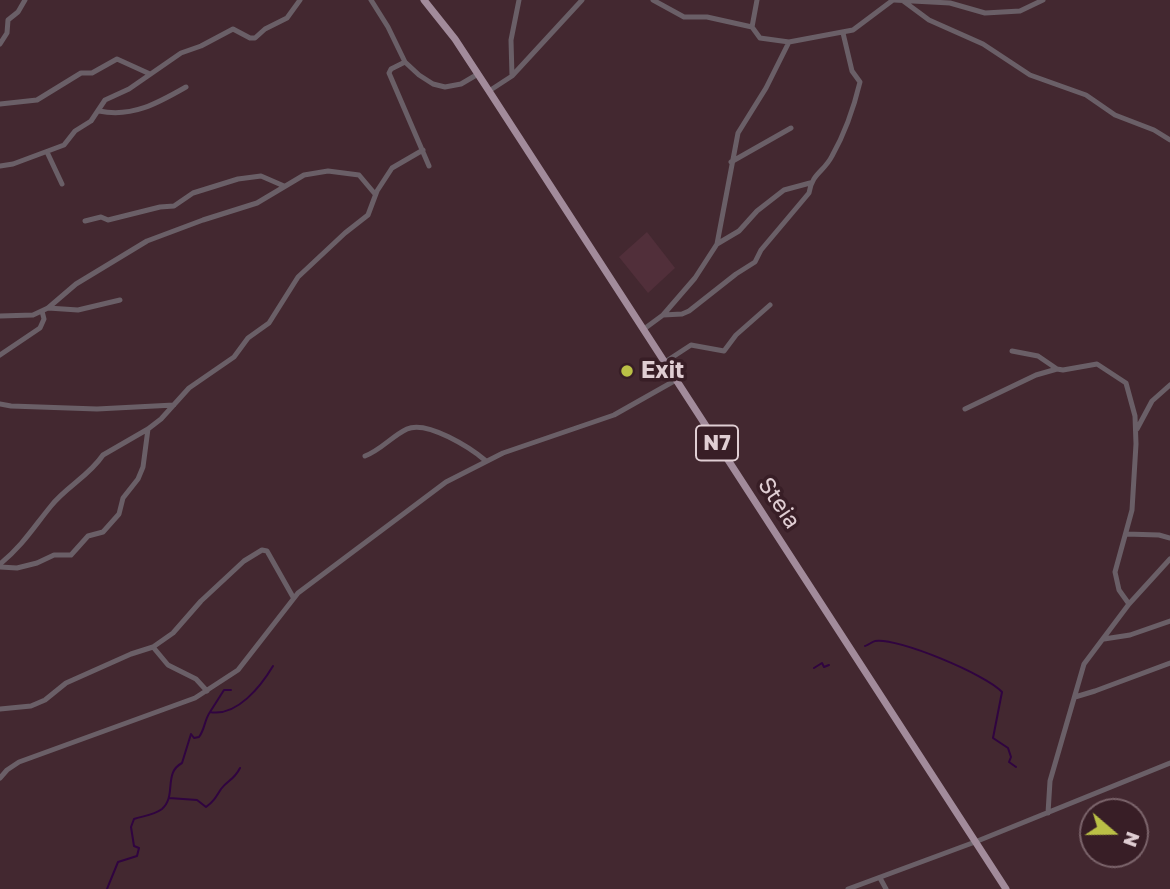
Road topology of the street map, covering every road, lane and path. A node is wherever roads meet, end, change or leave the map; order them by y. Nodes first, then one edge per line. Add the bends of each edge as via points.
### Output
1 (25, 0) edge
2 (300, 0) edge
3 (371, 0) edge
4 (424, 0) edge
5 (519, 0) edge
6 (582, 0) edge
7 (653, 0) edge
8 (757, 0) edge
9 (894, 0) edge
10 (902, 0) edge
11 (1043, 0) edge
12 (752, 27) junction
13 (844, 33) junction
14 (789, 42) junction
15 (0, 44) edge
16 (405, 62) junction
17 (150, 74) junction
18 (478, 74) junction
19 (512, 76) junction
20 (186, 88) dead end
21 (489, 91) junction
22 (0, 104) edge
23 (99, 111) junction
24 (791, 128) dead end
25 (1170, 140) edge
26 (423, 150) junction
27 (47, 152) junction
28 (731, 162) junction
29 (0, 166) edge
30 (429, 166) dead end
31 (810, 183) junction
32 (62, 184) dead end
33 (284, 186) junction
34 (375, 194) junction
35 (85, 221) dead end
36 (717, 244) junction
37 (120, 300) dead end
38 (770, 305) dead end
39 (45, 310) junction
40 (663, 314) junction
41 (0, 316) edge
42 (644, 329) junction
43 (1012, 351) dead end
44 (0, 355) edge
45 (665, 362) junction
46 (1057, 369) junction
47 (676, 380) junction
48 (1170, 385) edge
49 (0, 404) edge
50 (174, 405) junction
51 (965, 409) dead end
52 (148, 429) junction
53 (1137, 429) junction
54 (366, 456) dead end
55 (486, 461) junction
56 (1126, 534) junction
57 (1170, 538) edge
58 (1170, 559) edge
59 (0, 566) edge
60 (293, 597) junction
61 (1129, 604) junction
62 (1170, 621) edge
63 (1104, 639) junction
64 (153, 647) junction
65 (1170, 663) edge
66 (207, 691) junction
67 (1075, 696) junction
68 (0, 709) edge
69 (1170, 763) edge
70 (0, 778) edge
71 (1048, 813) junction
72 (975, 842) junction
73 (880, 878) junction
74 (848, 889) edge
75 (886, 889) edge
76 (1006, 889) edge

1 - 15 street via 8,20
2 - 17 street via 287,18 255,38 233,29 181,53
3 - 16 street
4 - 18 main road, Steia / N7
5 - 19 street via 511,40
6 - 19 street
7 - 12 street via 684,17
8 - 12 street
9 - 10 street
9 - 13 street
10 - 11 street via 985,13 1020,11
10 - 25 street via 929,20 983,44 1030,75 1086,95 1115,115
12 - 14 street via 760,38
13 - 14 street
13 - 31 street via 852,71 860,82 856,102 831,159
14 - 28 street via 740,127
16 - 18 street via 439,86 461,84
16 - 26 street via 389,73
17 - 22 street via 114,60 92,73 81,73 37,100
17 - 23 street via 105,100
18 - 21 main road, Steia / N7
19 - 21 street
20 - 23 street via 149,108
21 - 42 main road, Steia / N7
23 - 27 street via 67,143
24 - 28 street
26 - 30 street
26 - 34 street via 392,168
27 - 29 street
27 - 32 street
28 - 36 street
31 - 36 street via 783,190 739,231
31 - 40 street via 809,193 753,264 689,311
33 - 34 street via 311,173 332,171 359,175
33 - 35 street via 266,177 239,179 192,193 174,206
33 - 39 street via 257,203 147,241 76,284
34 - 50 street via 368,215 298,277 267,325
36 - 40 street
37 - 39 street via 78,310
38 - 45 street via 724,351 691,345
39 - 41 street
39 - 44 street via 40,328
40 - 42 street
42 - 45 main road, Steia / N7
43 - 46 street via 1038,356
45 - 47 main road, Steia / N7
46 - 51 street
46 - 53 street via 1070,371 1094,364 1126,383
47 - 55 street via 614,415
47 - 72 main road, Steia / N7
48 - 53 street via 1152,401
49 - 50 street via 97,409
50 - 52 street
52 - 59 street via 103,455 51,505
52 - 59 street via 143,467 108,528 88,536 71,555 54,555 17,568
53 - 56 street
54 - 55 street via 417,426 469,447
55 - 60 street via 439,486
56 - 57 street
56 - 61 street via 1115,572 1119,590
58 - 61 street
60 - 64 street via 267,551 262,550 244,561 173,633
60 - 66 street via 237,670
61 - 63 street
62 - 63 street
63 - 67 street via 1084,664
64 - 66 street via 168,665 196,679
64 - 68 street via 66,683 31,706
65 - 67 street
66 - 70 street via 19,762
67 - 71 street via 1051,781
69 - 71 street
71 - 72 street
72 - 73 street
72 - 76 main road, Steia / N7
73 - 74 street
73 - 75 street

